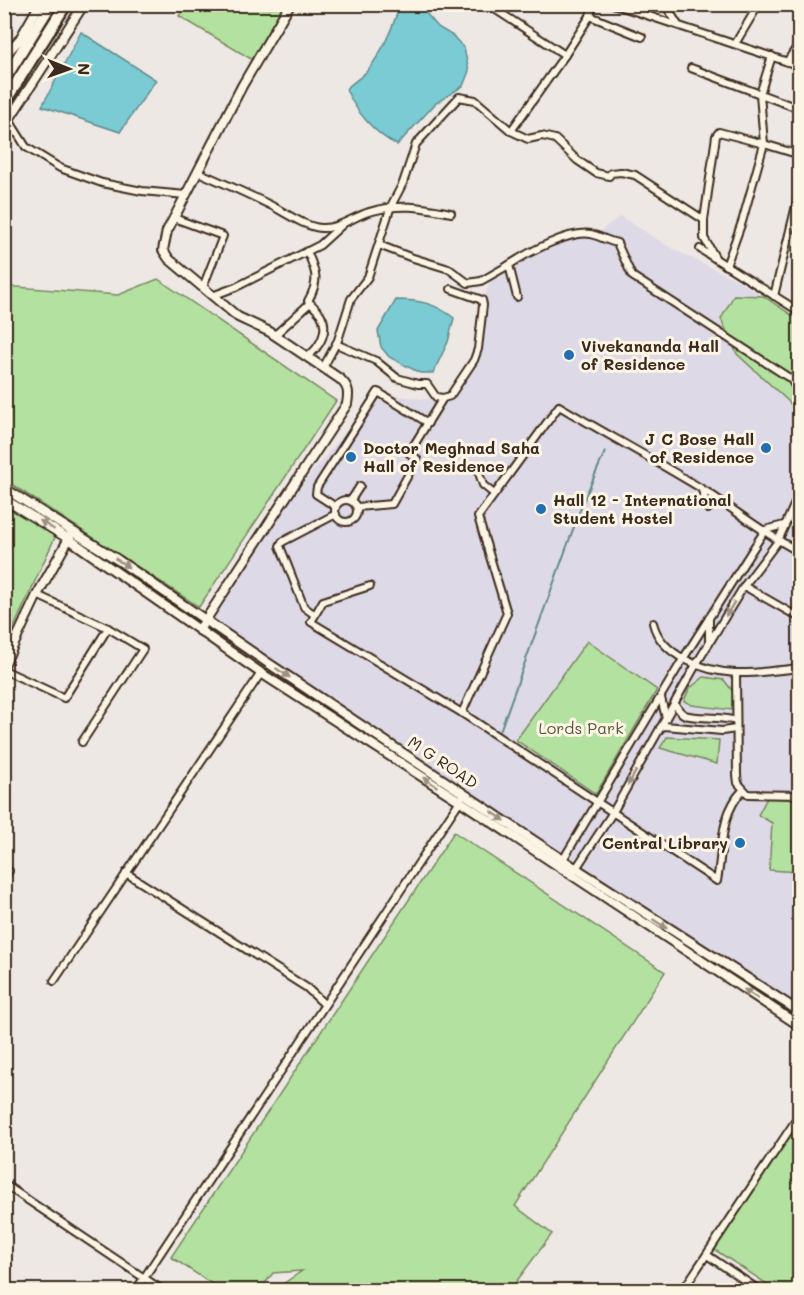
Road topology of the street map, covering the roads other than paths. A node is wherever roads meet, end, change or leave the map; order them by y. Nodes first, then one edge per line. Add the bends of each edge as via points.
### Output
1 (40, 4) edge
2 (51, 4) edge
3 (66, 4) edge
4 (84, 4) edge
5 (487, 4) edge
6 (593, 4) edge
7 (613, 4) edge
8 (665, 4) edge
9 (759, 4) edge
10 (288, 5) edge
11 (590, 16) junction
12 (678, 25) junction
13 (642, 37) dead end
14 (800, 42) edge
15 (735, 44) junction
16 (565, 55) junction
17 (4, 56) edge
18 (772, 56) junction
19 (787, 62) junction
20 (800, 66) edge
21 (691, 68) dead end
22 (4, 80) edge
23 (760, 94) junction
24 (4, 103) edge
25 (800, 109) edge
26 (7, 123) edge
27 (511, 130) junction
28 (764, 144) junction
29 (800, 155) edge
30 (198, 171) junction
31 (800, 189) edge
32 (186, 195) junction
33 (391, 206) junction
34 (451, 213) dead end
35 (174, 218) junction
36 (704, 220) junction
37 (343, 224) junction
38 (379, 245) junction
39 (700, 249) dead end
40 (307, 251) junction
41 (716, 259) junction
42 (509, 265) junction
43 (726, 266) junction
44 (203, 288) junction
45 (451, 289) dead end
46 (212, 296) junction
47 (774, 296) junction
48 (517, 297) dead end
49 (310, 303) junction
50 (800, 312) edge
51 (275, 335) junction
52 (336, 344) junction
53 (307, 357) junction
54 (323, 368) junction
55 (800, 395) edge
56 (443, 398) junction
57 (428, 423) junction
58 (478, 470) dead end
59 (360, 486) dead end
60 (4, 488) edge
61 (702, 489) junction
62 (800, 492) edge
63 (494, 494) junction
64 (4, 499) edge
65 (351, 500) junction
66 (357, 507) junction
67 (708, 509) dead end
68 (336, 510) junction
69 (784, 525) junction
70 (765, 530) junction
71 (71, 535) junction
72 (778, 541) junction
73 (800, 552) edge
74 (370, 586) dead end
75 (744, 586) junction
76 (37, 595) junction
77 (315, 615) junction
78 (709, 617) junction
79 (800, 618) edge
80 (207, 619) junction
81 (653, 623) dead end
82 (108, 628) junction
83 (199, 630) junction
84 (709, 644) junction
85 (683, 659) junction
86 (697, 663) junction
87 (4, 665) edge
88 (800, 668) edge
89 (4, 670) edge
90 (261, 673) junction
91 (736, 673) junction
92 (661, 698) junction
93 (675, 704) junction
94 (654, 710) junction
95 (462, 713) junction
96 (686, 716) junction
97 (666, 718) junction
98 (736, 722) junction
99 (682, 726) junction
100 (660, 728) junction
101 (736, 729) junction
102 (82, 742) dead end
103 (743, 790) junction
104 (465, 794) junction
105 (800, 795) edge
106 (459, 801) junction
107 (598, 803) junction
108 (613, 812) junction
109 (561, 864) junction
110 (574, 872) junction
111 (126, 873) junction
112 (54, 981) dead end
113 (324, 1004) junction
114 (800, 1012) edge
115 (800, 1026) edge
116 (800, 1114) edge
117 (4, 1184) edge
118 (707, 1255) junction
119 (145, 1279) junction
120 (136, 1290) edge
121 (162, 1290) edge
122 (683, 1290) edge
123 (759, 1290) edge

1 - 17 street via 20,39
2 - 22 highway
3 - 24 highway
4 - 26 street
5 - 16 street
6 - 11 street
7 - 12 street
8 - 12 street
9 - 15 street
10 - 30 street
11 - 13 street
11 - 16 street
12 - 15 street
14 - 19 street
15 - 18 street
16 - 27 street
18 - 19 street
18 - 23 street
19 - 20 street
21 - 23 street
23 - 25 street
23 - 28 street
26 - 32 street via 26,147 60,168 102,183
27 - 33 street via 475,100 459,97 416,144
27 - 36 street via 528,139 555,139 596,173 635,174
28 - 29 street
28 - 36 street via 719,132
28 - 43 street
30 - 32 street
30 - 37 street via 295,219 320,228
31 - 47 street
32 - 35 street
33 - 34 street
33 - 37 street
33 - 38 street
35 - 44 street via 163,250
35 - 44 street via 223,236
36 - 41 street via 704,238
37 - 40 street
38 - 42 street via 449,269 468,283 481,281
38 - 52 street via 368,277 351,299
39 - 41 street
40 - 46 street
40 - 49 street via 316,275
41 - 43 street
42 - 48 street
42 - 55 street via 531,251 579,234 617,243 632,276 791,379
43 - 47 street
44 - 46 street
45 - 56 street via 482,300 483,305 474,360 450,396
46 - 51 street via 238,317
47 - 50 street
49 - 51 street
49 - 53 street via 322,315 324,326 322,340
51 - 53 street
52 - 54 street
52 - 56 street via 376,361 397,378 428,384 436,397
53 - 54 street
54 - 80 street via 346,385 347,404
56 - 57 street
57 - 66 street via 409,453 417,459 392,504
57 - 68 street via 378,392 317,487 316,494
58 - 63 street via 483,484
59 - 65 street
60 - 71 street
61 - 63 street via 560,406
61 - 67 street
61 - 70 street
62 - 69 street
63 - 95 street via 478,517 507,613
71 -> 64 street
65 - 66 street
65 - 68 street via 344,500
66 - 68 street via 351,521 340,520
68 - 77 street via 280,546 304,607
69 - 70 street
69 - 72 street
70 - 72 street
70 - 78 street
71 - 76 street
71 -> 80 street, M G ROAD
71 - 83 street
72 - 73 street
72 - 75 street
74 - 77 street via 323,601
75 - 79 street
75 -> 84 street
76 - 82 street
76 - 87 street
77 - 95 street via 311,622
78 - 84 street
78 - 85 street
80 - 83 street
80 -> 104 street, M G ROAD
81 - 85 street via 667,649
82 - 89 street via 64,698
82 - 102 street via 143,649
83 - 90 street
84 - 86 street
85 - 86 street
85 - 92 street
86 - 91 street
86 - 93 street
88 - 91 street
106 -> 90 street
90 - 111 street
91 - 98 street
92 - 94 street
92 - 97 street
93 - 96 street
93 - 97 street
94 - 97 street
94 - 107 street
95 - 107 street
96 - 98 street
96 - 99 street
97 - 100 street
98 - 101 street
99 - 100 street
99 - 101 street
100 -> 108 street
101 - 103 street via 736,775
103 - 105 street via 748,795
103 - 108 street via 733,800 723,829 717,881
104 - 106 street
104 -> 109 street, M G ROAD
106 - 109 street
106 - 113 street
107 - 108 street
107 - 109 street
108 - 110 street
109 - 110 street, M G ROAD
110 -> 114 street, M G ROAD
115 -> 110 street
111 - 112 street
111 - 113 street via 308,988
113 - 119 street
116 - 118 street
117 - 119 street
118 - 122 street
118 - 123 street
119 - 120 street
119 - 121 street

